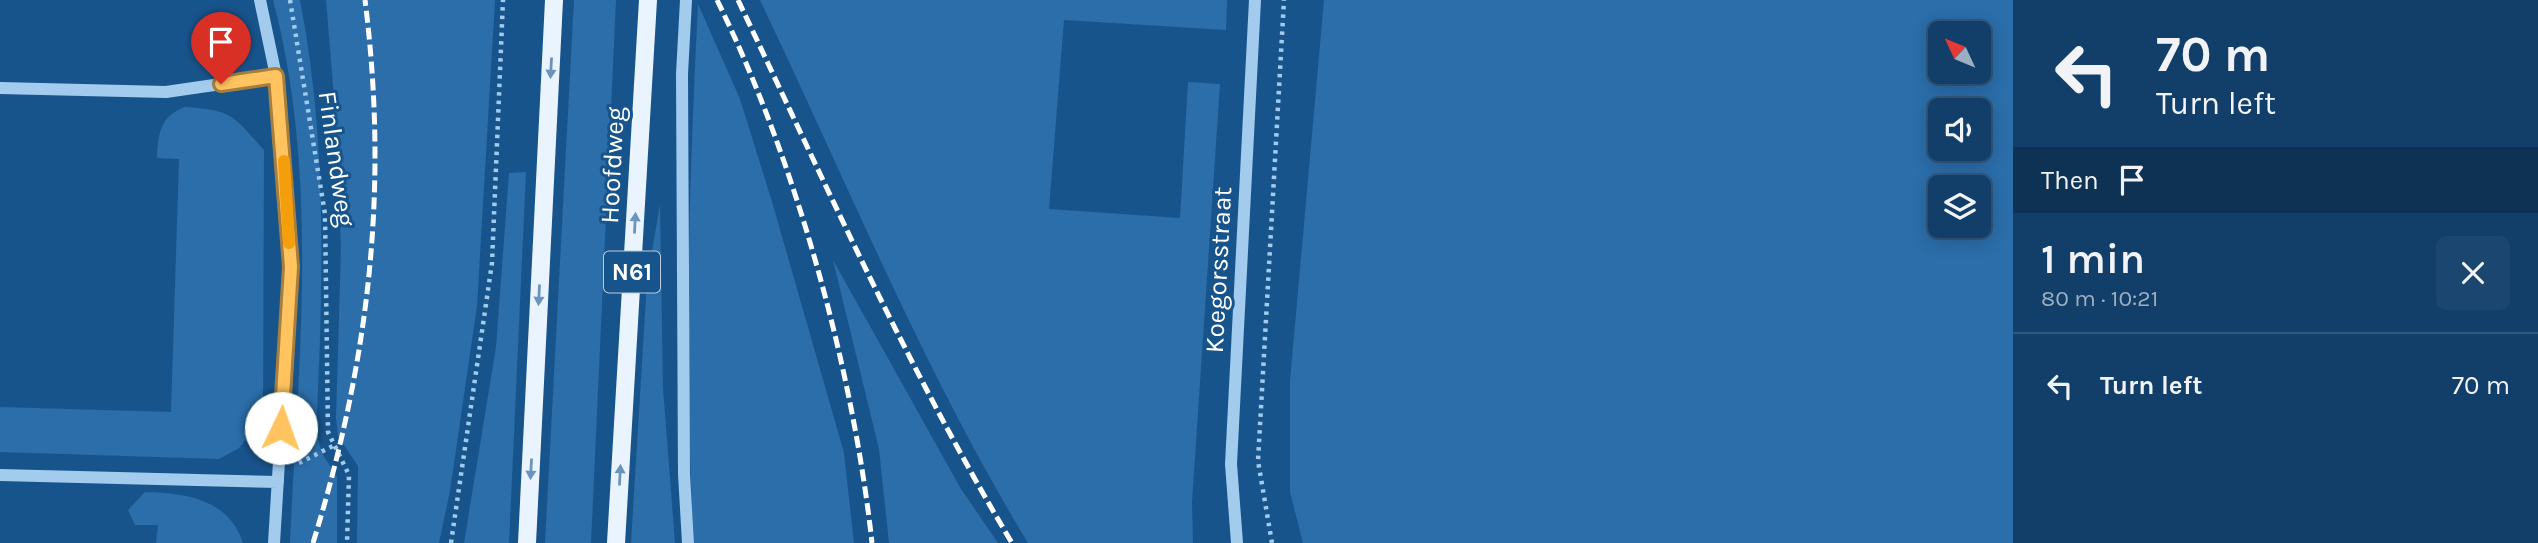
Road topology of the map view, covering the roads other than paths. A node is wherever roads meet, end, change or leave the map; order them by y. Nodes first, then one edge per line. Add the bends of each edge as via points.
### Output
1 (260, 0) edge
2 (554, 0) edge
3 (648, 0) edge
4 (686, 0) edge
5 (1255, 0) edge
6 (276, 76) junction
7 (0, 88) edge
8 (0, 475) edge
9 (278, 482) junction
10 (274, 543) edge
11 (527, 543) edge
12 (616, 543) edge
13 (688, 543) edge
14 (1237, 543) edge

1 - 6 street, Finlandweg
2 -> 11 main road
12 -> 3 main road, Hoofdweg / N61
4 - 13 street via 682,74
5 - 14 street, Koegorsstraat via 1231,464
6 - 7 street via 166,92
6 - 9 street, Finlandweg via 291,267
8 - 9 street
9 - 10 street, Finlandweg

